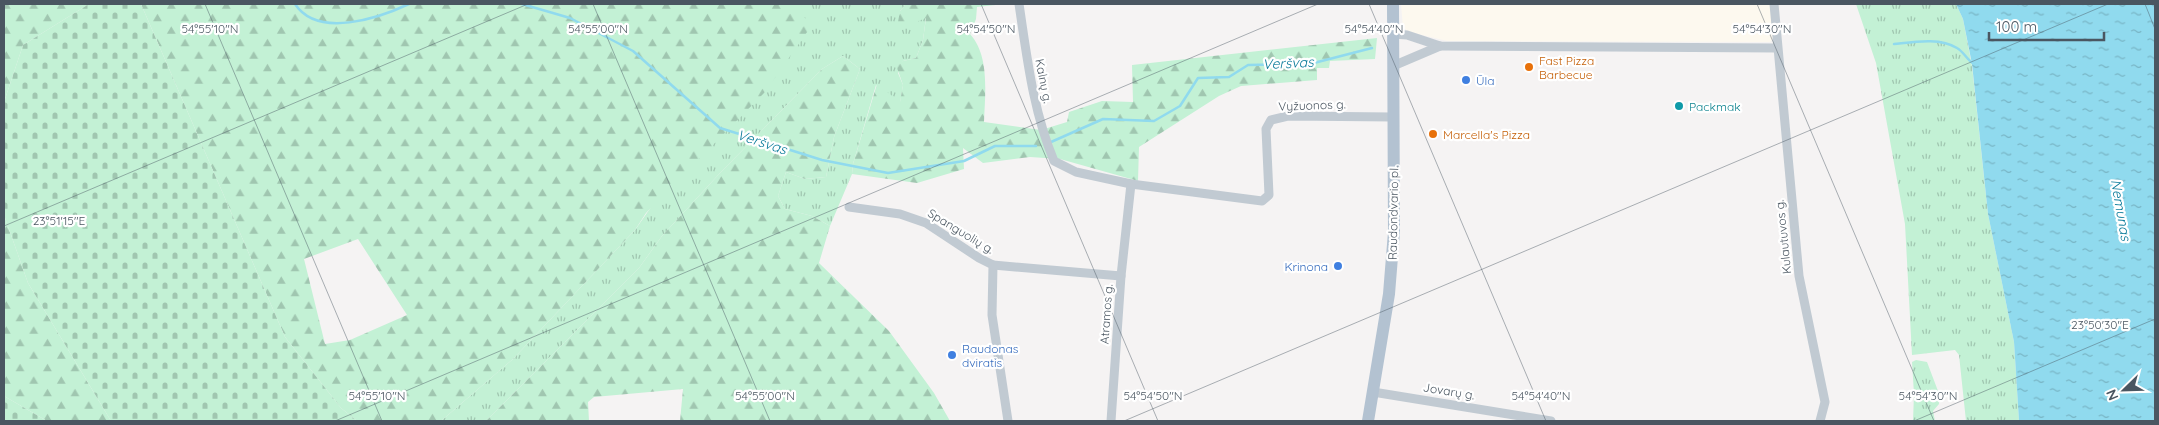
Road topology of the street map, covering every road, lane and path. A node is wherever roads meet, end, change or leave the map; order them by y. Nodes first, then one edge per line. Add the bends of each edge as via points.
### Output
1 (1020, 4) edge
2 (1393, 4) edge
3 (1774, 4) edge
4 (1393, 34) junction
5 (1440, 46) junction
6 (1777, 48) junction
7 (1393, 66) junction
8 (1393, 117) junction
9 (1131, 184) junction
10 (849, 207) dead end
11 (993, 265) junction
12 (1121, 276) junction
13 (1373, 392) junction
14 (1008, 421) edge
15 (1112, 421) edge
16 (1368, 421) edge
17 (1551, 421) edge
18 (1820, 421) edge

1 - 9 street, Kalnų g. via 1033,96 1054,161 1076,172
2 - 4 main road, Raudondvario pl.
3 - 6 street, Kulautuvos g.
4 - 5 street
4 - 7 main road, Raudondvario pl.
5 - 6 street
5 - 7 street
6 - 18 street, Kulautuvos g. via 1799,276 1825,402
7 - 8 main road, Raudondvario pl.
8 - 9 street, Vyžuonos g. via 1288,116 1271,120 1266,129 1269,195 1262,201
8 - 13 main road, Raudondvario pl. via 1391,277
9 - 12 street
10 - 11 street, Spanguolių g. via 900,214 926,222
11 - 12 street, Atramos g.
11 - 14 street, Spanguolių g. via 992,315
12 - 15 street, Atramos g.
13 - 16 main road, Raudondvario pl.
13 - 17 street, Jovarų g.

